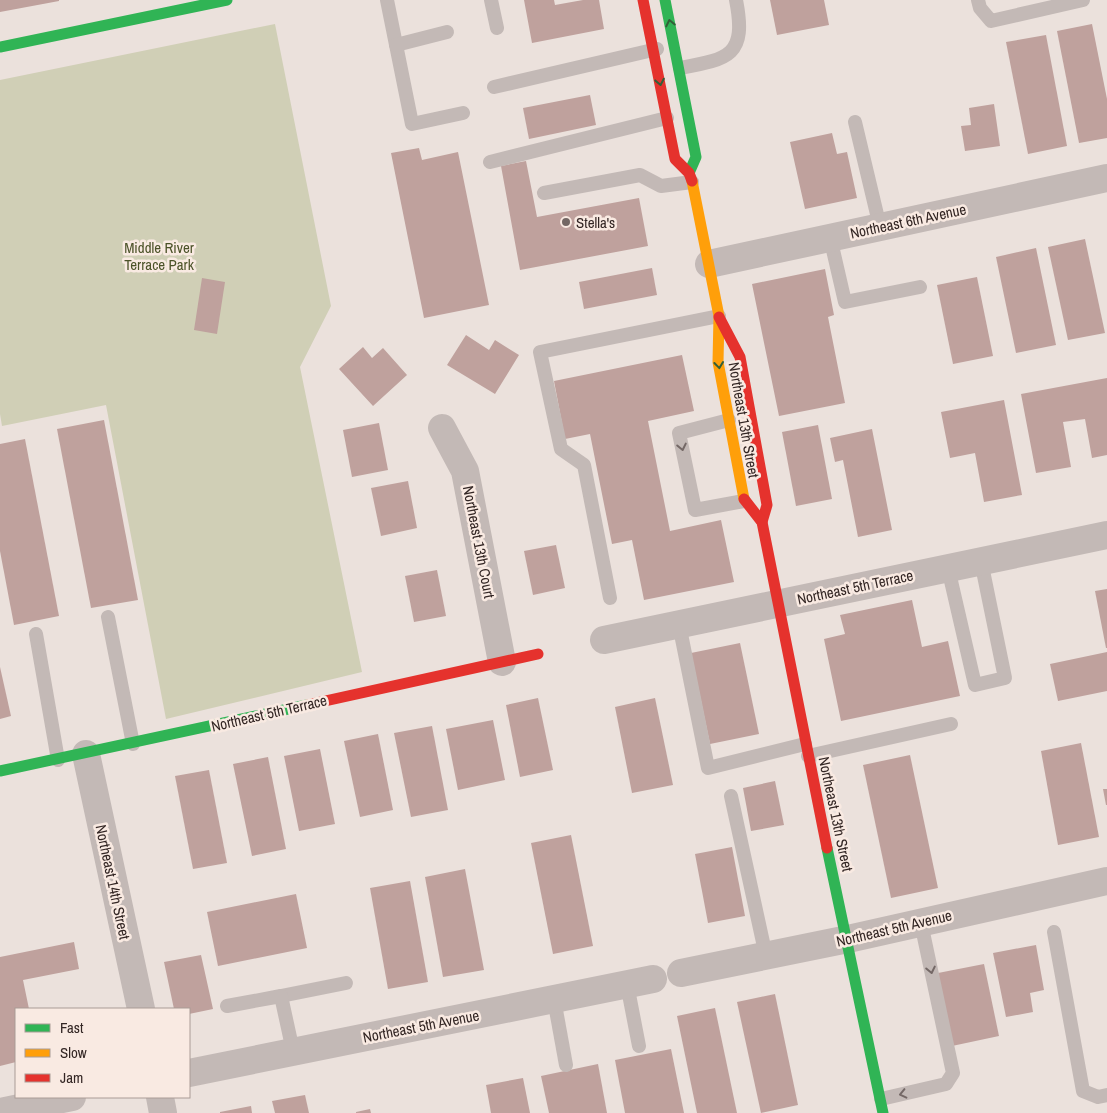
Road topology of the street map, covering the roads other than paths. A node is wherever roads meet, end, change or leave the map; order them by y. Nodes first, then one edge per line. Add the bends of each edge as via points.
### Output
1 (227, 0) edge
2 (387, 0) edge
3 (491, 0) edge
4 (643, 0) edge
5 (665, 0) edge
6 (736, 0) edge
7 (978, 0) edge
8 (1083, 0) edge
9 (1055, 3) edge
10 (497, 28) dead end
11 (447, 32) dead end
12 (396, 45) junction
13 (674, 45) junction
14 (0, 47) edge
15 (654, 50) junction
16 (680, 68) junction
17 (494, 87) dead end
18 (462, 113) dead end
19 (667, 118) junction
20 (855, 122) dead end
21 (490, 162) dead end
22 (691, 177) junction
23 (1107, 178) edge
24 (544, 194) dead end
25 (880, 227) junction
26 (830, 238) junction
27 (709, 264) junction
28 (920, 287) dead end
29 (719, 316) junction
30 (729, 420) junction
31 (442, 428) dead end
32 (744, 501) junction
33 (762, 522) junction
34 (1107, 535) edge
35 (981, 561) junction
36 (948, 568) junction
37 (610, 598) dead end
38 (778, 603) junction
39 (108, 617) dead end
40 (679, 624) junction
41 (36, 634) dead end
42 (604, 640) dead end
43 (538, 654) dead end
44 (502, 662) junction
45 (951, 724) dead end
46 (133, 744) junction
47 (807, 750) junction
48 (86, 754) junction
49 (58, 760) junction
50 (0, 771) edge
51 (732, 796) dead end
52 (1107, 880) edge
53 (921, 923) junction
54 (1054, 932) dead end
55 (848, 939) junction
56 (766, 956) junction
57 (680, 974) dead end
58 (640, 981) joint
59 (346, 983) dead end
60 (281, 996) junction
61 (554, 999) junction
62 (227, 1006) dead end
63 (141, 1008) edge
64 (639, 1046) dead end
65 (293, 1052) junction
66 (566, 1065) dead end
67 (190, 1073) edge
68 (1107, 1095) edge
69 (67, 1098) edge
70 (160, 1098) edge
71 (882, 1106) edge
72 (0, 1112) edge
73 (163, 1113) edge

1 - 14 street
2 - 12 lane
3 - 10 lane
4 - 15 street, Northeast 13th Street
13 -> 5 street, Northeast 13th Street
6 - 16 lane via 741,25 738,41 728,55 716,61
7 - 9 lane via 980,8 991,20
8 - 9 lane
11 - 12 lane
12 - 18 lane via 412,124
13 - 15 lane
13 - 16 street, Northeast 13th Street
15 - 17 lane
15 -> 19 street, Northeast 13th Street
16 - 22 street, Northeast 13th Street via 696,157
19 - 21 lane
19 - 22 street, Northeast 13th Street via 675,159
20 - 25 lane
22 - 24 lane via 661,186 640,175
22 - 27 street, Northeast 13th Street
23 - 25 street, Northeast 6th Avenue
25 - 26 street, Northeast 6th Avenue
26 - 27 street, Northeast 6th Avenue
26 - 28 lane via 845,302
27 - 29 street, Northeast 13th Street
29 -> 30 street, Northeast 13th Street via 718,362
29 - 33 street, Northeast 13th Street via 740,357 767,505
29 - 37 lane via 540,352 561,449 584,466
30 - 32 street, Northeast 13th Street
30 -> 32 lane via 679,433 695,510
31 - 44 street, Northeast 13th Court via 465,471
32 - 33 street, Northeast 13th Street
33 - 38 street, Northeast 13th Street
34 - 35 street, Northeast 5th Terrace
35 - 36 street, Northeast 5th Terrace
35 - 36 lane via 1005,678 975,685
36 - 38 street, Northeast 5th Terrace
38 - 40 street, Northeast 5th Terrace
38 - 47 street, Northeast 13th Street
39 - 46 lane
40 - 42 street, Northeast 5th Terrace
40 - 47 lane via 708,768
41 - 49 lane
43 - 44 street, Northeast 5th Terrace
44 - 46 street, Northeast 5th Terrace
45 - 47 lane
46 - 48 street, Northeast 5th Terrace
47 - 55 street, Northeast 13th Street
48 - 49 street, Northeast 5th Terrace
48 - 63 street, Northeast 14th Street
49 - 50 street, Northeast 5th Terrace
51 - 56 lane
52 - 53 street, Northeast 5th Avenue
53 - 55 street, Northeast 5th Avenue
53 -> 71 lane via 953,1073 946,1084
54 - 68 lane via 1083,1091 1098,1097
55 - 56 street, Northeast 5th Avenue
55 - 71 street, Northeast 13th Street
56 - 57 street, Northeast 5th Avenue
58 - 61 street, Northeast 5th Avenue
58 - 64 lane
59 - 60 lane
60 - 62 lane
60 - 65 lane
61 - 65 street, Northeast 5th Avenue
61 - 66 lane
65 - 67 street, Northeast 5th Avenue
69 - 72 street
70 - 73 street

